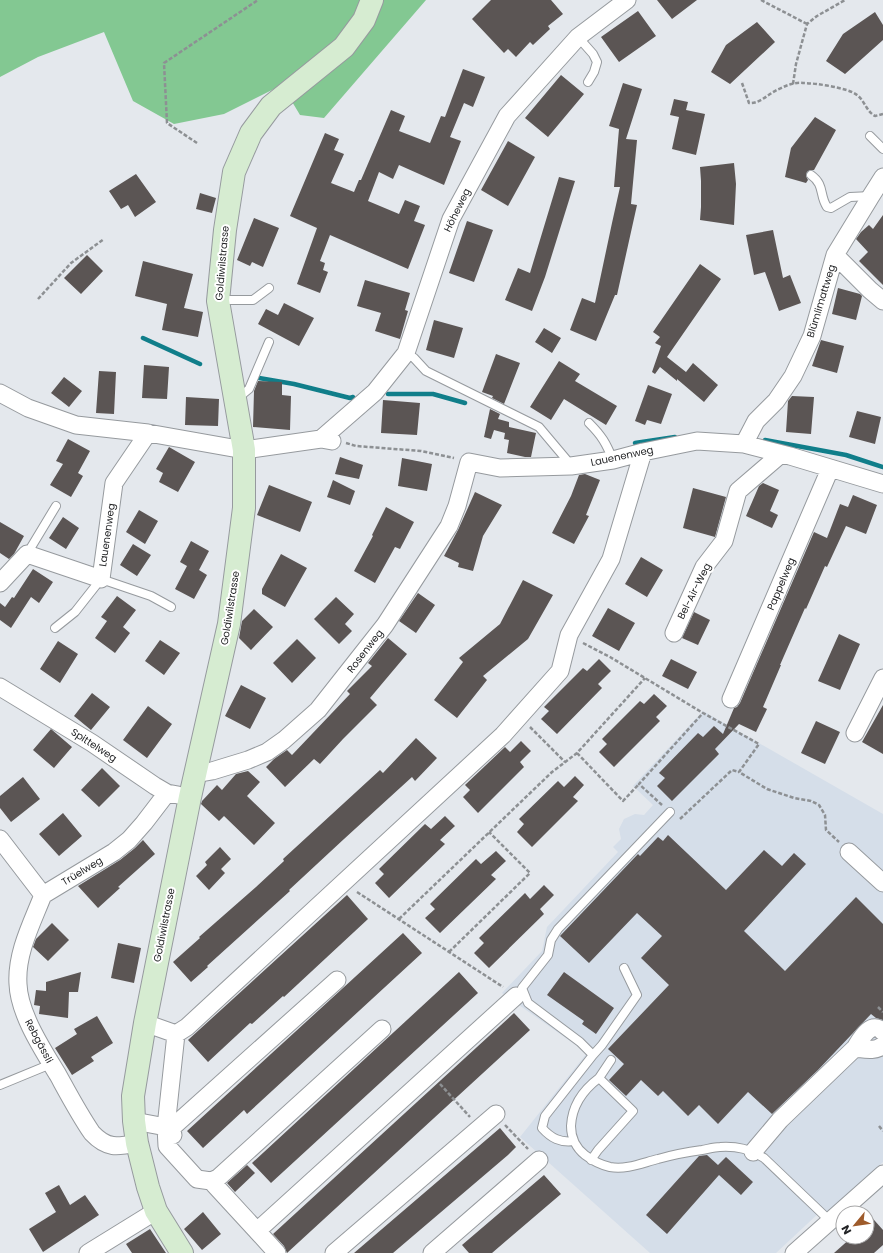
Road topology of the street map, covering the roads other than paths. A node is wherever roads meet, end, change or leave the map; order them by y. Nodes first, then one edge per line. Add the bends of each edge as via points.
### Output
1 (372, 0) edge
2 (627, 0) edge
3 (578, 37) junction
4 (588, 82) dead end
5 (870, 136) dead end
6 (883, 149) edge
7 (811, 175) dead end
8 (883, 177) edge
9 (871, 196) junction
10 (835, 255) junction
11 (269, 288) dead end
12 (218, 300) junction
13 (883, 302) edge
14 (269, 342) dead end
15 (406, 353) junction
16 (0, 393) edge
17 (235, 401) junction
18 (589, 423) dead end
19 (148, 433) junction
20 (744, 444) junction
21 (244, 450) junction
22 (643, 452) junction
23 (781, 454) junction
24 (613, 460) junction
25 (469, 462) joint
26 (572, 466) junction
27 (830, 469) junction
28 (883, 484) edge
29 (56, 506) dead end
30 (27, 554) junction
31 (101, 579) junction
32 (0, 583) edge
33 (171, 607) dead end
34 (55, 628) dead end
35 (674, 633) dead end
36 (883, 678) edge
37 (0, 687) edge
38 (731, 699) dead end
39 (855, 733) dead end
40 (195, 774) junction
41 (167, 793) junction
42 (190, 797) junction
43 (670, 812) road end
44 (0, 839) edge
45 (849, 852) road end
46 (883, 883) edge
47 (43, 894) junction
48 (624, 968) dead end
49 (337, 980) dead end
50 (516, 996) road end
51 (145, 1023) junction
52 (382, 1029) dead end
53 (883, 1032) edge
54 (176, 1034) junction
55 (883, 1045) edge
56 (855, 1048) junction
57 (593, 1055) junction
58 (611, 1060) dead end
59 (52, 1064) junction
60 (598, 1078) junction
61 (0, 1085) edge
62 (496, 1114) dead end
63 (134, 1121) junction
64 (171, 1132) junction
65 (574, 1142) junction
66 (137, 1143) junction
67 (753, 1152) junction
68 (539, 1160) dead end
69 (591, 1160) junction
70 (883, 1174) edge
71 (211, 1181) junction
72 (156, 1211) junction
73 (829, 1220) junction
74 (257, 1231) junction
75 (88, 1253) edge
76 (182, 1253) edge
77 (277, 1253) edge
78 (334, 1253) edge
79 (432, 1253) edge
80 (794, 1253) edge

1 - 12 street, Goldiwilstrasse via 364,20 344,48 271,106 250,133 234,172 224,230
2 - 3 street, Höheweg
3 - 4 lane via 597,62
3 - 15 street, Höheweg via 507,116 451,218
5 - 6 lane
7 - 9 lane via 818,180 826,207 831,208 850,197
8 - 9 street, Blümlimattweg
9 - 10 street, Blümlimattweg
10 - 13 street
10 - 20 street, Blümlimattweg via 812,336 793,376 776,401 756,421
11 - 12 lane via 253,300
12 - 17 street, Goldiwilstrasse
14 - 17 lane via 249,389
15 - 21 street, Höheweg via 375,392 328,440
15 - 26 lane via 426,371 539,427
16 - 19 street via 28,408 76,425
17 - 21 street, Goldiwilstrasse
18 - 24 lane via 606,443
19 - 21 street
19 - 31 street, Lauenenweg via 114,483
20 - 22 street, Lauenenweg via 697,441
20 - 23 street, Lauenenweg
21 - 40 street, Goldiwilstrasse via 244,508 229,624
22 - 24 street, Lauenenweg
22 - 54 street via 611,559 569,635 560,671 503,735
23 - 27 street, Lauenenweg
23 - 35 street, Bel-Air-Weg via 738,490 724,541 704,567
24 - 26 street, Lauenenweg
25 - 26 street, Lauenenweg via 500,468
25 - 40 street, Rosenweg via 449,526 385,625 318,710 267,752 212,771
27 - 28 street, Lauenenweg
27 - 38 street, Pappelweg
29 - 30 lane
30 - 31 street, Lauenenweg
30 - 32 street
31 - 33 lane via 151,596
31 - 34 lane via 75,612
36 - 39 street
37 - 41 street, Spittelweg via 92,743
40 - 42 street, Goldiwilstrasse
41 - 42 street, Spittelweg
41 - 47 street, Trüelweg via 129,840
42 - 51 street, Goldiwilstrasse
43 - 57 lane via 558,929 551,940 548,955 522,988 528,1003 580,1042
44 - 47 street
45 - 46 street
47 - 59 street, Rebgässli via 22,947 18,985 21,1005
48 - 57 lane via 637,994
49 - 64 street via 175,1125
50 - 74 street
51 - 54 street
51 - 63 street, Goldiwilstrasse via 133,1096
52 - 71 street via 218,1178
53 - 56 street via 874,1028 868,1030
54 - 64 street
55 - 56 street via 876,1050
56 - 67 street via 780,1120
57 - 65 lane via 545,1116 542,1128 559,1141
58 - 60 lane
59 - 61 lane
59 - 66 street, Rebgässli via 85,1124 98,1139 113,1146
60 - 65 lane via 589,1085 574,1106 571,1127
60 - 69 lane via 633,1111
62 - 78 street
63 - 64 street
63 - 66 street, Goldiwilstrasse
64 - 71 street via 167,1146 197,1179
65 - 69 lane
66 - 72 street, Goldiwilstrasse
67 - 69 lane via 738,1147 719,1147 675,1154 628,1167 611,1167
67 - 73 lane via 773,1166
68 - 79 street
70 - 73 street
71 - 74 street
72 - 75 street
72 - 76 street, Goldiwilstrasse
73 - 80 street
74 - 77 street

